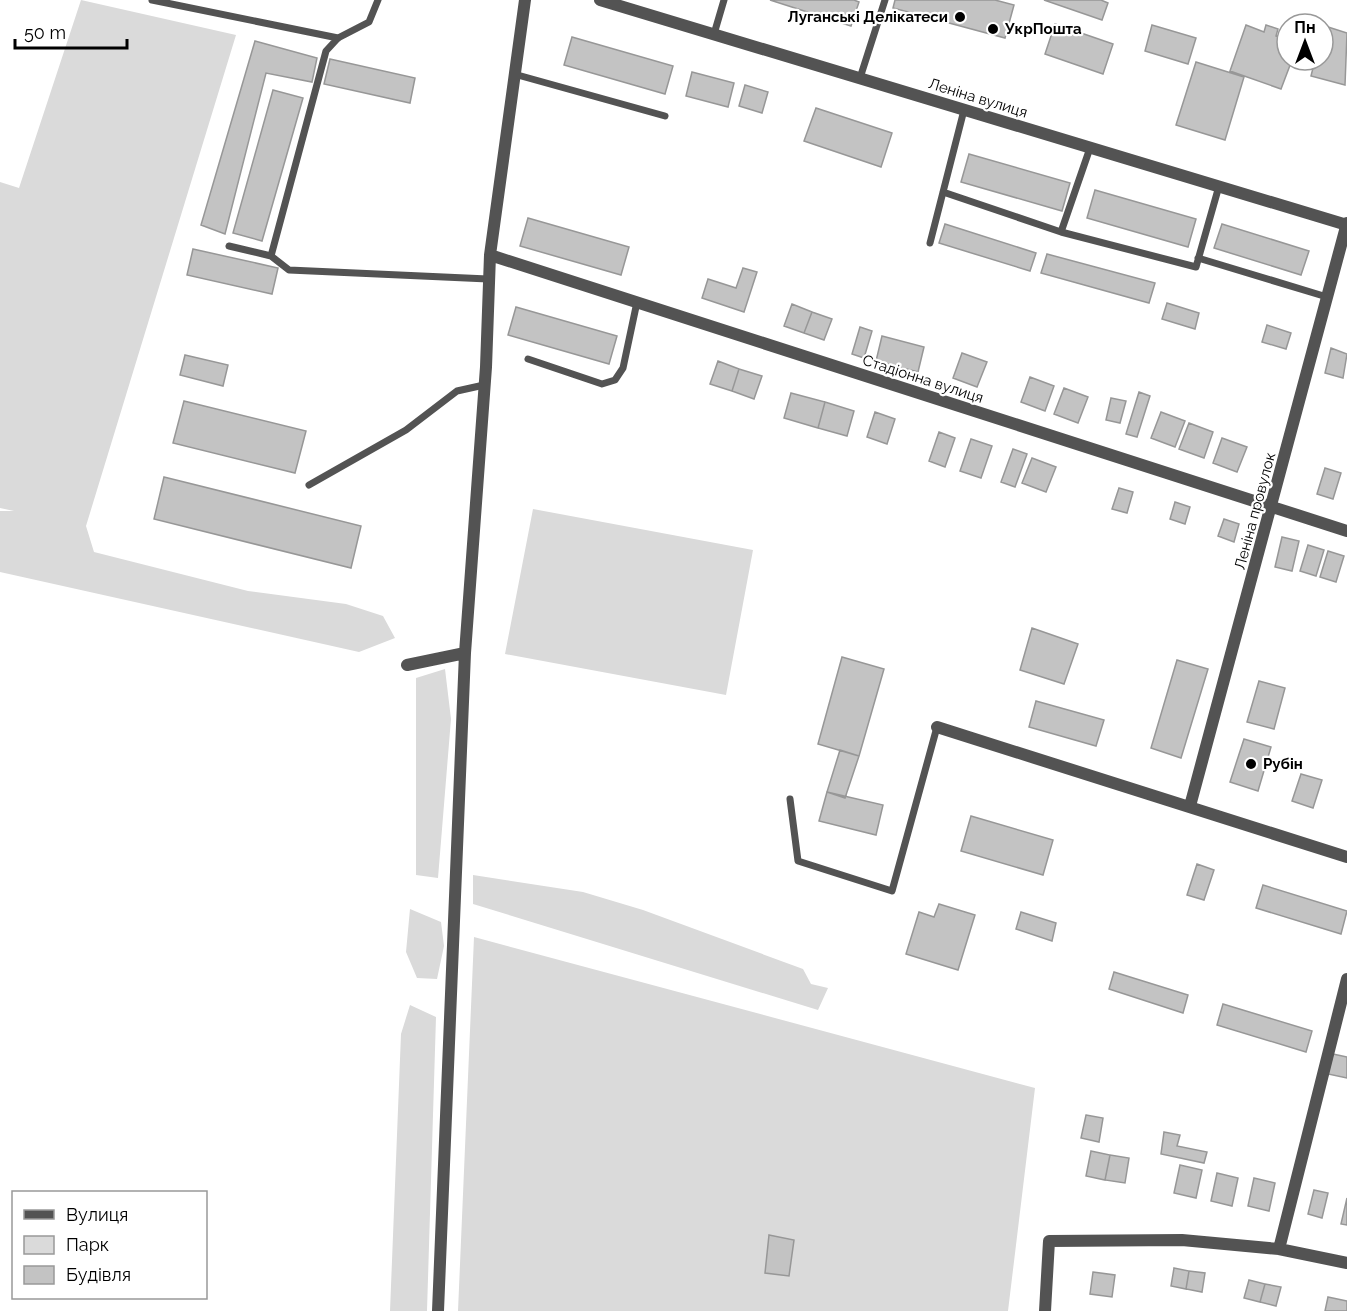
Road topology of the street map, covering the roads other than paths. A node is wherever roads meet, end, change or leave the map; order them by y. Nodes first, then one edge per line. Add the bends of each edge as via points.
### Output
1 (152, 0) edge
2 (378, 0) edge
3 (525, 0) edge
4 (600, 0) edge
5 (724, 0) edge
6 (885, 0) edge
7 (177, 2) edge
8 (714, 34) junction
9 (338, 38) junction
10 (514, 74) junction
11 (860, 78) junction
12 (964, 110) junction
13 (665, 116) dead end
14 (1090, 148) junction
15 (1219, 186) junction
16 (943, 192) junction
17 (1347, 224) edge
18 (1061, 232) junction
19 (930, 243) dead end
20 (230, 246) dead end
21 (271, 255) junction
22 (490, 255) junction
23 (1198, 258) junction
24 (489, 279) junction
25 (1327, 297) junction
26 (637, 302) junction
27 (528, 359) dead end
28 (484, 385) junction
29 (309, 485) dead end
30 (1272, 508) junction
31 (1347, 531) edge
32 (465, 653) junction
33 (407, 665) dead end
34 (937, 727) joint
35 (790, 799) dead end
36 (1190, 806) junction
37 (1347, 857) edge
38 (1347, 979) edge
39 (1279, 1249) junction
40 (1347, 1263) edge
41 (438, 1311) edge
42 (1045, 1311) edge

1 - 7 lane
2 - 9 lane via 369,22
3 - 10 street
4 - 8 street, Леніна вулиця
5 - 8 lane
6 - 11 lane
7 - 9 lane
8 - 11 street, Леніна вулиця
9 - 21 lane via 326,51 312,95
10 - 13 lane
10 - 22 street
11 - 12 street, Леніна вулиця
12 - 14 street, Леніна вулиця
12 - 16 lane
14 - 15 street, Леніна вулиця
14 - 18 lane
15 - 17 street, Леніна вулиця
15 - 23 lane
16 - 18 lane
16 - 19 lane
17 - 25 street, Леніна провулок
18 - 23 lane via 1196,267
20 - 21 lane
21 - 24 lane via 289,270
22 - 24 street
22 - 26 street, Стадіонна вулиця
23 - 25 lane
24 - 28 street
25 - 30 street, Леніна провулок
26 - 27 lane via 623,368 615,380 602,384
26 - 30 street, Стадіонна вулиця
28 - 29 lane via 457,391 406,430
28 - 32 street
30 - 31 street, Стадіонна вулиця
30 - 36 street, Леніна провулок
32 - 33 street
32 - 41 street
34 - 35 lane via 892,891 798,861
34 - 36 street
36 - 37 street
38 - 39 street
39 - 40 street
39 - 42 street via 1182,1240 1049,1240

